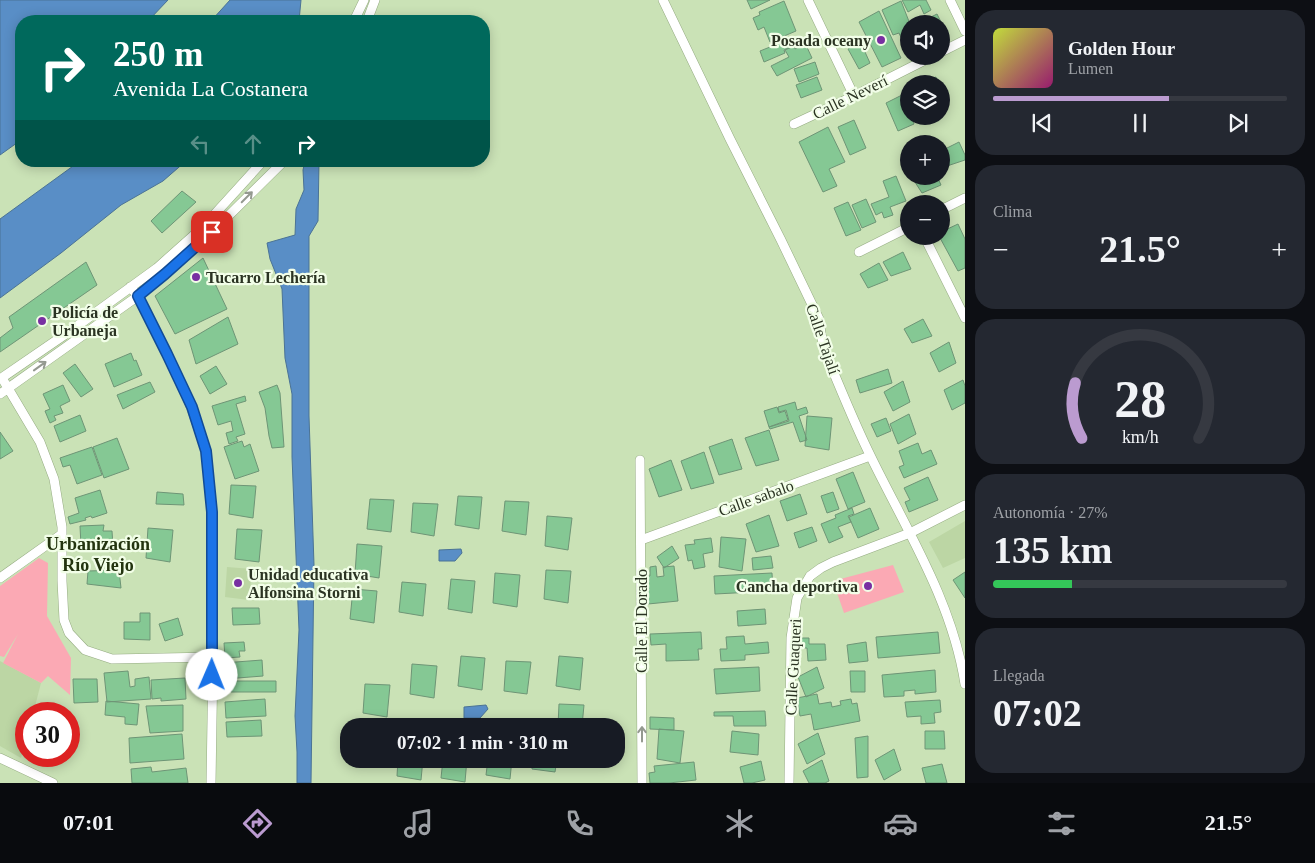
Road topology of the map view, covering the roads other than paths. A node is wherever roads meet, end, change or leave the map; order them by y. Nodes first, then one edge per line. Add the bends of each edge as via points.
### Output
1 (364, 0) edge
2 (375, 0) edge
3 (663, 0) edge
4 (808, 0) edge
5 (950, 0) edge
6 (357, 15) edge
7 (369, 15) edge
8 (965, 31) edge
9 (965, 40) edge
10 (950, 48) edge
11 (915, 65) edge
12 (854, 96) junction
13 (794, 124) dead end
14 (257, 167) edge
15 (278, 167) edge
16 (965, 198) edge
17 (950, 206) edge
18 (900, 232) edge
19 (928, 245) edge
20 (859, 252) dead end
21 (130, 287) junction
22 (138, 296) junction
23 (965, 318) edge
24 (1, 378) edge
25 (9, 388) junction
26 (0, 394) edge
27 (870, 456) junction
28 (640, 460) dead end
29 (965, 506) edge
30 (910, 533) junction
31 (62, 534) junction
32 (641, 540) junction
33 (0, 578) edge
34 (212, 657) junction
35 (963, 663) edge
36 (965, 684) edge
37 (1, 760) edge
38 (53, 783) edge
39 (211, 783) edge
40 (642, 783) edge
41 (789, 783) edge

1 - 6 street
2 - 7 street
3 - 27 street, Calle Tajalí via 819,319 825,352
4 - 12 street
5 - 8 street
9 - 10 street
11 - 12 street, Calle Neverí
12 - 13 street, Calle Neverí
14 - 21 street via 203,227
22 -> 15 street via 212,232
16 - 17 street
18 - 20 street
19 - 23 street
21 - 22 street
21 - 24 street
25 -> 22 street
22 - 34 street via 192,407 206,451 212,512
24 - 25 street
25 - 26 street
25 - 31 street via 40,442 54,479
27 - 30 street, Calle Tajalí
27 - 32 street, Calle sabalo
28 - 32 street, Calle El Dorado
29 - 30 street, Calle Guaqueri
30 - 35 street, Calle Tajalí via 943,604
30 - 41 street, Calle Guaqueri via 821,568 810,576 797,598 791,638
31 - 33 street
31 - 34 street via 64,620 69,633 85,650 112,658
40 -> 32 street, Calle El Dorado
34 - 39 street
35 - 36 street, Calle Tajalí
37 - 38 street

